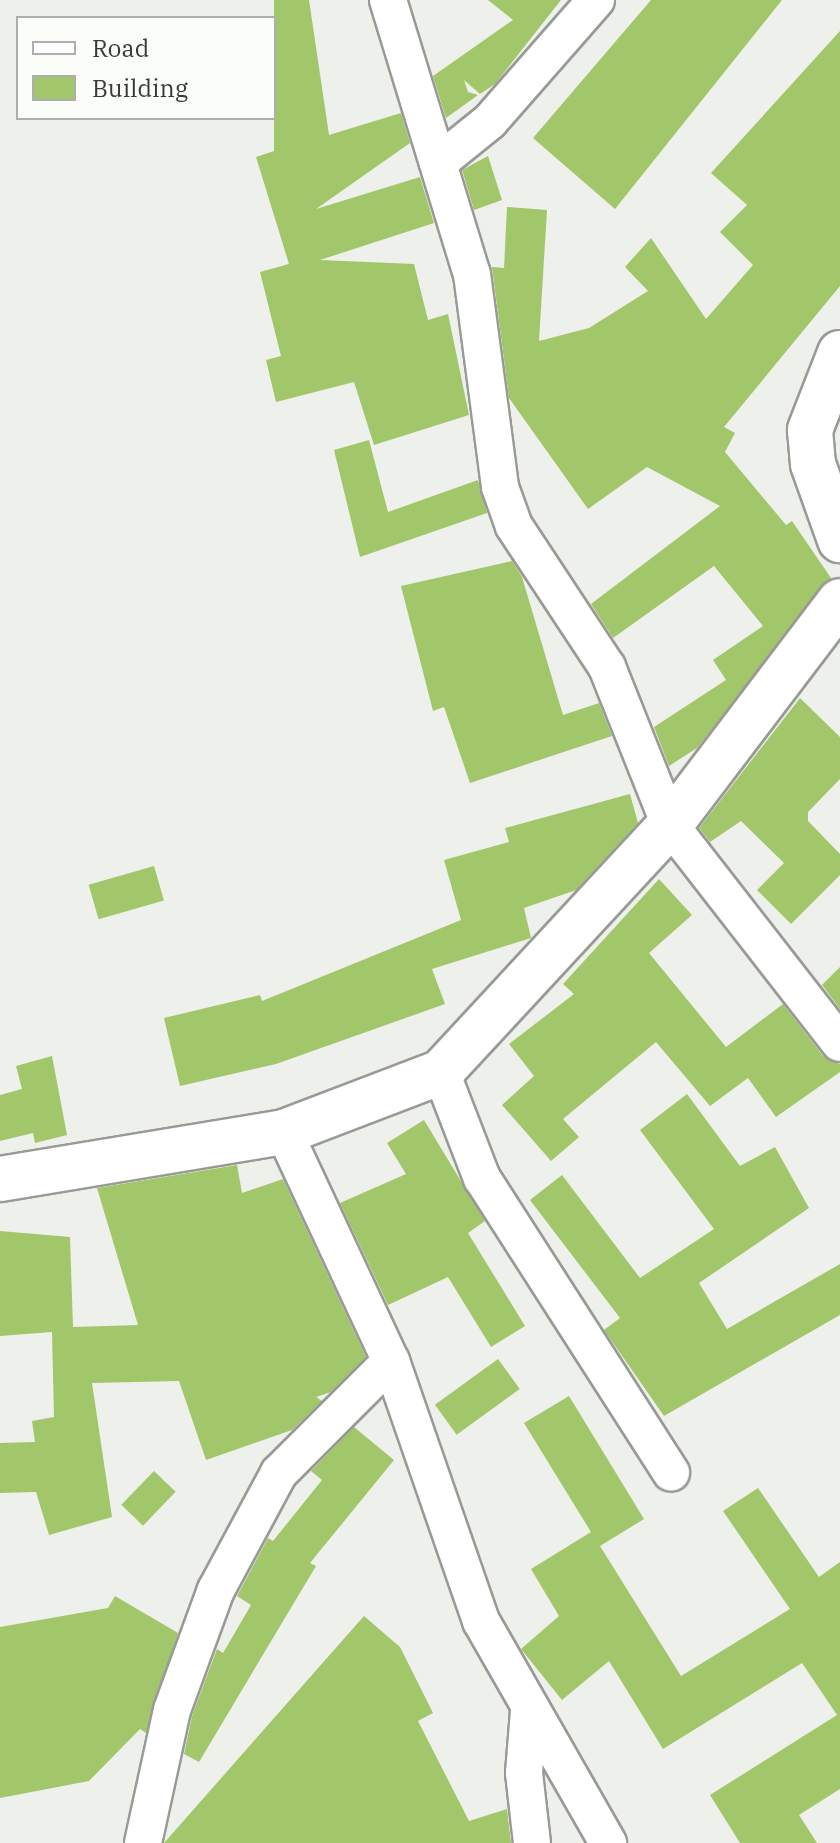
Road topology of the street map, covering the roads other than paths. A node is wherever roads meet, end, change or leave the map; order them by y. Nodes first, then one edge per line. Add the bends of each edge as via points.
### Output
1 (388, 0) edge
2 (596, 0) edge
3 (438, 163) junction
4 (840, 353) edge
5 (840, 540) edge
6 (840, 601) edge
7 (670, 825) junction
8 (840, 1043) edge
9 (441, 1072) junction
10 (284, 1132) junction
11 (0, 1179) edge
12 (391, 1361) junction
13 (671, 1472) dead end
14 (529, 1711) junction
15 (143, 1843) edge
16 (532, 1843) edge
17 (608, 1843) edge

1 - 3 street
2 - 3 street via 490,121
3 - 7 street via 472,274 500,487 514,526 607,667
4 - 5 street via 810,430 813,464
6 - 7 street
7 - 8 street
7 - 9 street
9 - 10 street
9 - 13 street via 482,1178
10 - 11 street
10 - 12 street
12 - 14 street via 481,1621
12 - 15 street via 343,1402 279,1473 216,1590 172,1710
14 - 16 street via 524,1773
14 - 17 street

